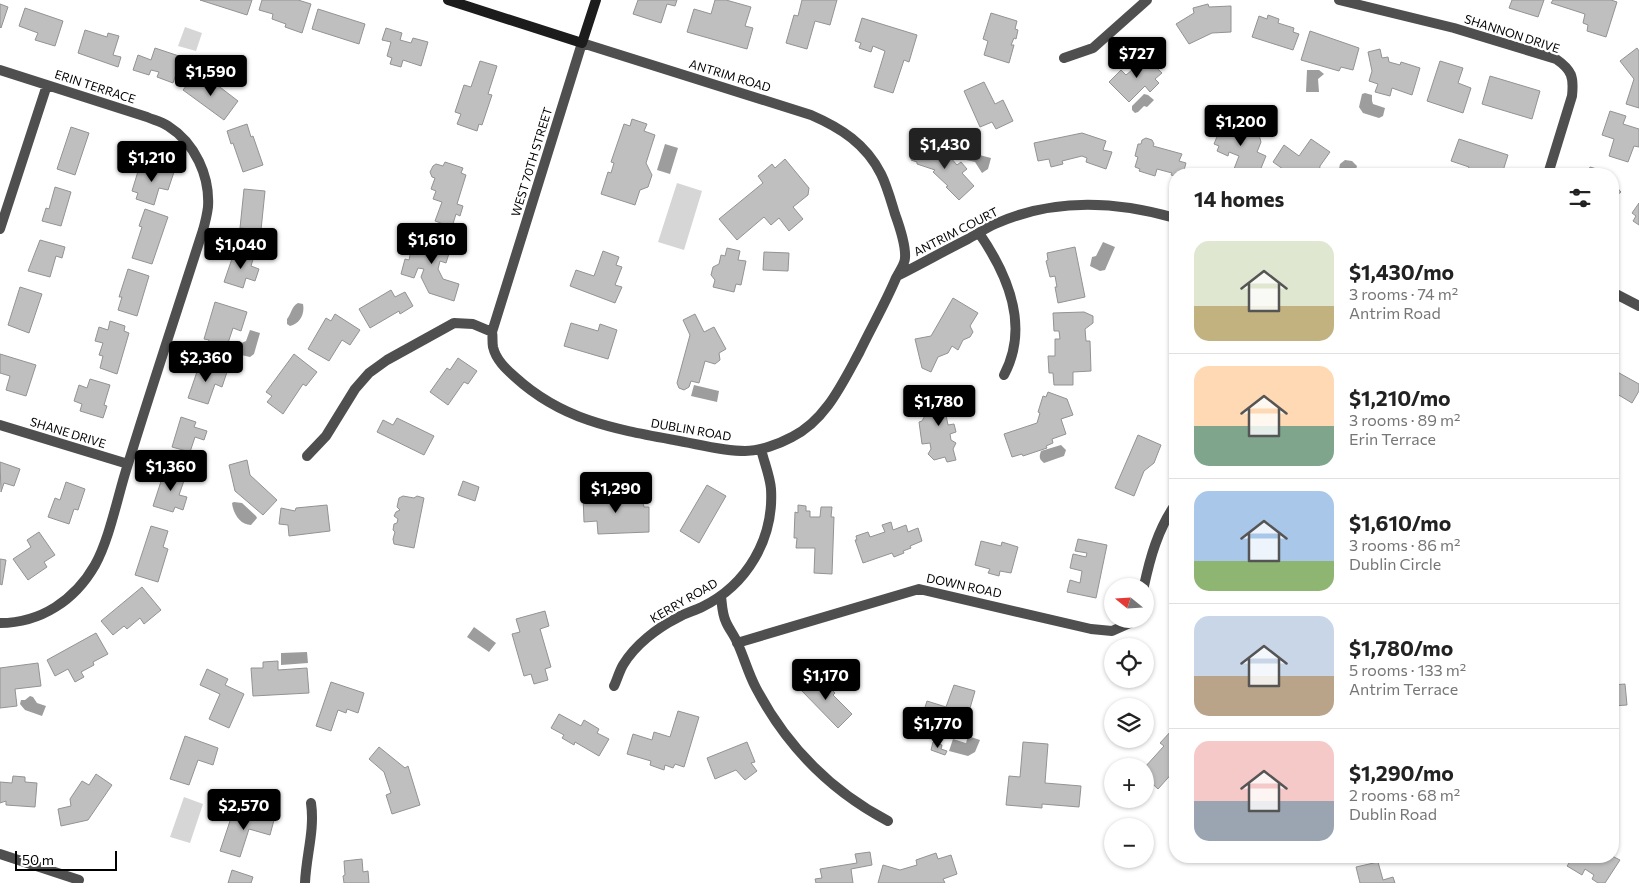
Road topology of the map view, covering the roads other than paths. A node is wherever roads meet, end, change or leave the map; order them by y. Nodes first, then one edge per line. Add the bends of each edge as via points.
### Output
1 (448, 0) edge
2 (596, 0) edge
3 (1147, 0) edge
4 (1339, 0) edge
5 (582, 43) junction
6 (1064, 58) dead end
7 (0, 70) edge
8 (47, 85) junction
9 (1550, 168) edge
10 (1169, 216) edge
11 (0, 228) edge
12 (979, 233) junction
13 (897, 276) junction
14 (1619, 296) edge
15 (1639, 306) edge
16 (492, 332) junction
17 (1004, 375) dead end
18 (0, 425) edge
19 (761, 449) junction
20 (308, 456) dead end
21 (128, 464) junction
22 (1169, 513) edge
23 (1146, 578) edge
24 (721, 596) junction
25 (0, 623) edge
26 (1118, 628) edge
27 (737, 643) junction
28 (614, 686) dead end
29 (311, 803) dead end
30 (888, 821) dead end
31 (0, 854) edge
32 (79, 880) dead end
33 (305, 883) edge

1 - 5 street, ANTRIM ROAD
2 - 5 street, WEST 70TH STREET
3 - 6 street via 1093,48
4 - 9 street, SHANNON DRIVE via 1454,28 1556,59 1565,65 1572,74 1574,85
5 - 13 street, ANTRIM ROAD via 811,115 852,137 870,154 882,175 898,222 905,258
5 - 16 street, WEST 70TH STREET
7 - 8 street, ERIN TERRACE
8 - 11 street
8 - 21 street, ERIN TERRACE via 168,126 186,142 199,161 206,183 208,207 203,230
10 - 12 street, ANTRIM COURT via 1132,207 1098,204 1062,206 1028,212
12 - 13 street, ANTRIM COURT
12 - 17 street via 994,255 1013,304 1015,346
13 - 19 street, DUBLIN ROAD via 840,388 826,408 810,425 792,437
14 - 15 street
16 - 19 street, DUBLIN ROAD via 493,348 504,367 548,402 583,419 722,450
16 - 20 street via 473,324 454,323 387,360 355,389 326,436
18 - 21 street, SHANE DRIVE
19 - 24 street, KERRY ROAD via 771,487 771,512 766,536 756,558 741,578
21 - 25 street, ERIN TERRACE via 105,542 81,585 60,605 38,616 14,623
22 - 23 street via 1156,541
24 - 27 street via 725,620
24 - 28 street, KERRY ROAD via 657,630 623,665
26 - 27 street, DOWN ROAD via 1112,631 1091,628 919,589
27 - 30 street via 755,686 795,747 820,774 866,810
29 - 33 street via 313,815
31 - 32 street

